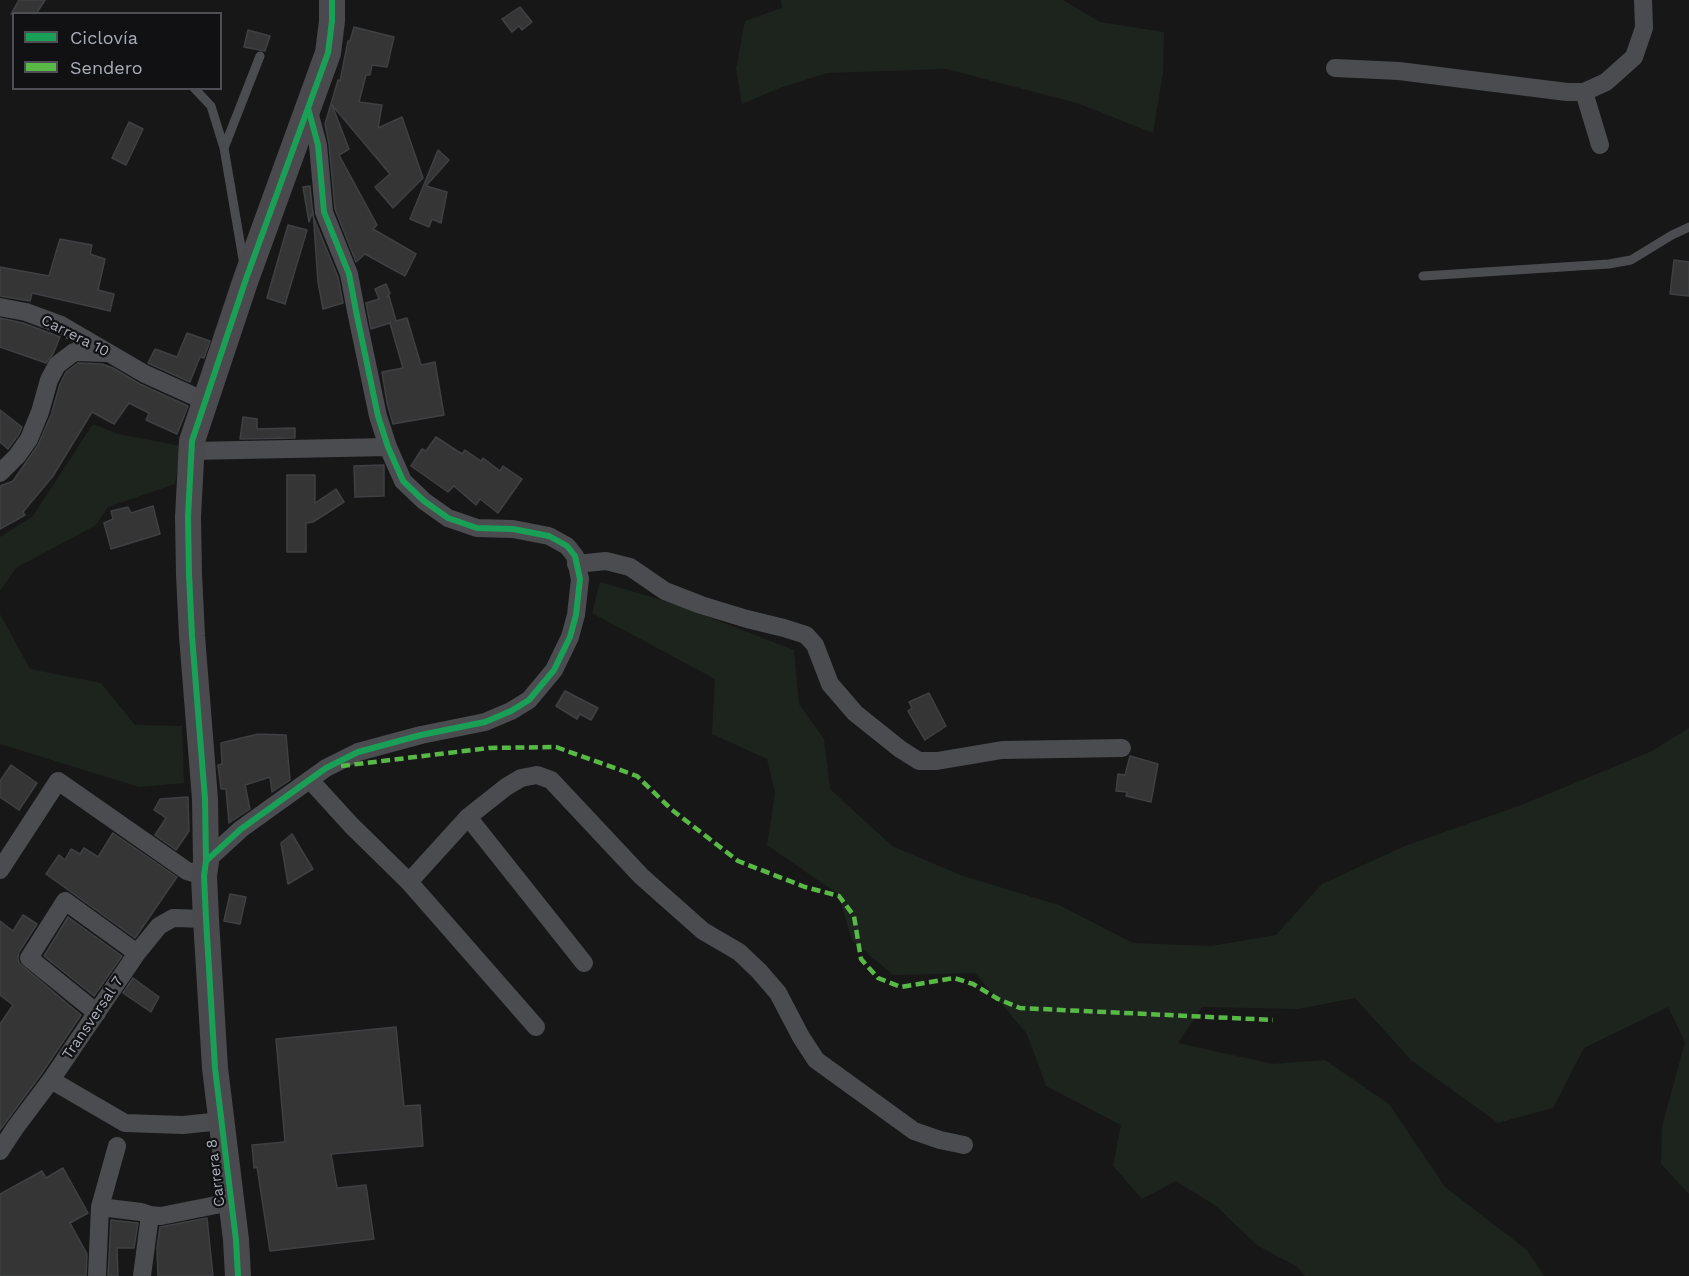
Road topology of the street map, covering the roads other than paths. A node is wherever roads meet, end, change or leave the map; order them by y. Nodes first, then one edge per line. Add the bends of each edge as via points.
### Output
1 (333, 0) edge
2 (1643, 0) edge
3 (260, 56) dead end
4 (1335, 68) dead end
5 (196, 90) edge
6 (1584, 92) junction
7 (308, 108) junction
8 (1600, 145) dead end
9 (224, 148) junction
10 (1689, 227) edge
11 (1423, 276) dead end
12 (246, 279) junction
13 (0, 307) edge
14 (110, 353) junction
15 (205, 401) junction
16 (388, 447) junction
17 (192, 451) junction
18 (0, 473) edge
19 (576, 564) junction
20 (1122, 748) dead end
21 (310, 780) junction
22 (468, 817) junction
23 (205, 868) junction
24 (0, 870) edge
25 (409, 882) junction
26 (206, 919) junction
27 (137, 953) junction
28 (584, 963) dead end
29 (97, 1013) junction
30 (536, 1027) dead end
31 (51, 1080) junction
32 (222, 1121) junction
33 (7, 1123) edge
34 (964, 1145) dead end
35 (117, 1146) dead end
36 (0, 1151) edge
37 (231, 1202) junction
38 (100, 1207) junction
39 (150, 1215) junction
40 (97, 1276) edge
41 (142, 1276) edge
42 (238, 1276) edge

1 - 7 street, Carrera 8 via 328,53
2 - 6 street via 1644,28 1634,57 1606,82
3 - 9 lane
4 - 6 street via 1399,71
5 - 9 lane via 211,106
6 - 8 street
7 - 12 street, Carrera 8
7 - 16 street via 318,145 324,212 349,274
9 - 12 lane
10 - 11 lane via 1631,260
12 - 15 street, Carrera 8
13 - 14 street, Carrera 10 via 61,325
14 - 15 street, Carrera 10
14 - 18 street via 74,352 57,365 29,439
15 - 17 street, Carrera 8
16 - 17 street
16 - 19 street via 403,481 448,518 477,528 549,536 567,546
17 - 23 street, Carrera 8 via 189,574 205,799
19 - 20 street via 606,561 630,567 665,591 700,605 806,635 815,645 830,684 855,713 919,761 1002,750
19 - 21 street via 580,579 570,637 554,670 529,700 485,722 358,752
21 - 23 street via 241,829
21 - 25 street
22 - 25 street
22 - 28 street
22 - 34 street via 521,778 537,775 551,780 641,876 703,931 739,952 759,971 778,993 816,1060 914,1131
23 - 24 street via 187,871 58,781
23 - 26 street, Carrera 8
25 - 30 street
26 - 27 street, Transversal 7 via 173,918 159,926
26 - 32 street, Carrera 8
27 - 29 street, Transversal 7
27 - 29 street via 65,901 29,958
29 - 31 street, Transversal 7
31 - 32 street via 125,1124
31 - 33 street, Transversal 7
32 - 37 street, Carrera 8
33 - 36 street, Transversal 7
35 - 38 street
37 - 39 street
37 - 42 street, Carrera 8
38 - 39 street
38 - 40 street
39 - 41 street

